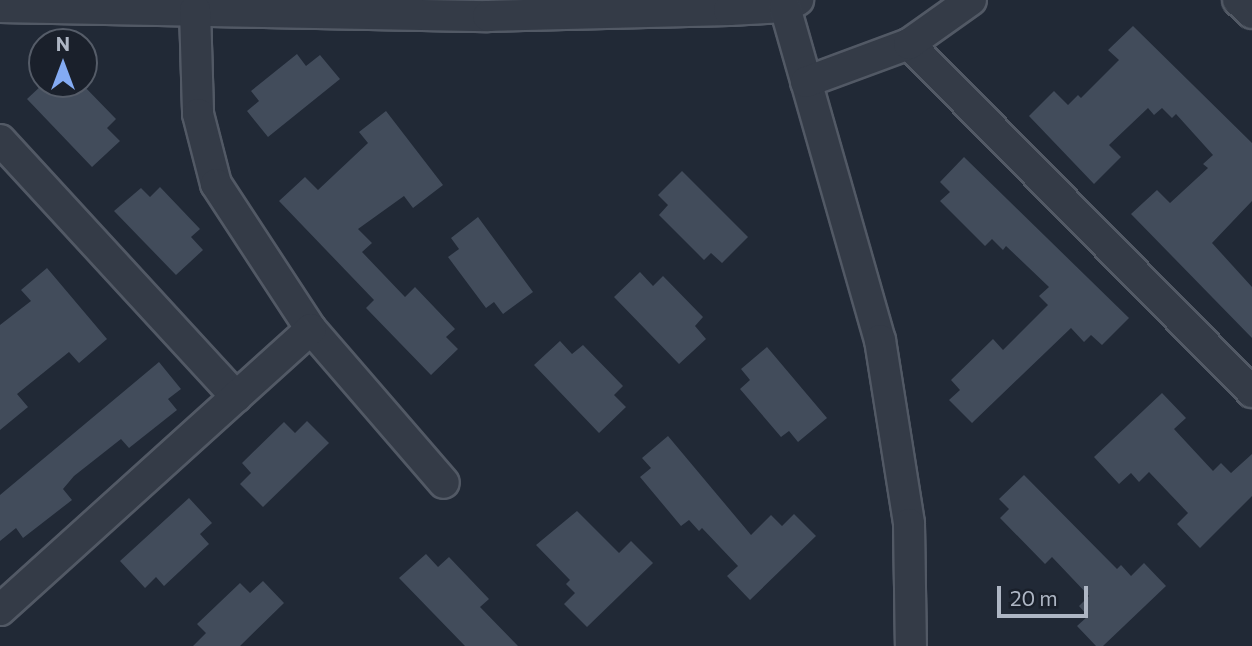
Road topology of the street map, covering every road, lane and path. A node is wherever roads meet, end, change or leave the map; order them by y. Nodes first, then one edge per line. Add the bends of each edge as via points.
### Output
1 (971, 0) edge
2 (1238, 0) edge
3 (791, 3) edge
4 (0, 6) edge
5 (423, 7) edge
6 (195, 10) junction
7 (1252, 13) edge
8 (909, 44) junction
9 (806, 82) junction
10 (0, 139) edge
11 (310, 329) junction
12 (1252, 393) edge
13 (236, 397) junction
14 (444, 482) dead end
15 (0, 610) edge
16 (911, 646) edge

1 - 8 street
2 - 7 street
3 - 5 street
3 - 9 street
4 - 6 street
5 - 6 street
6 - 11 street via 198,114 216,184
8 - 9 street
8 - 12 street
9 - 16 street via 880,340 909,524
10 - 13 street
11 - 13 street
11 - 14 street
13 - 15 street

